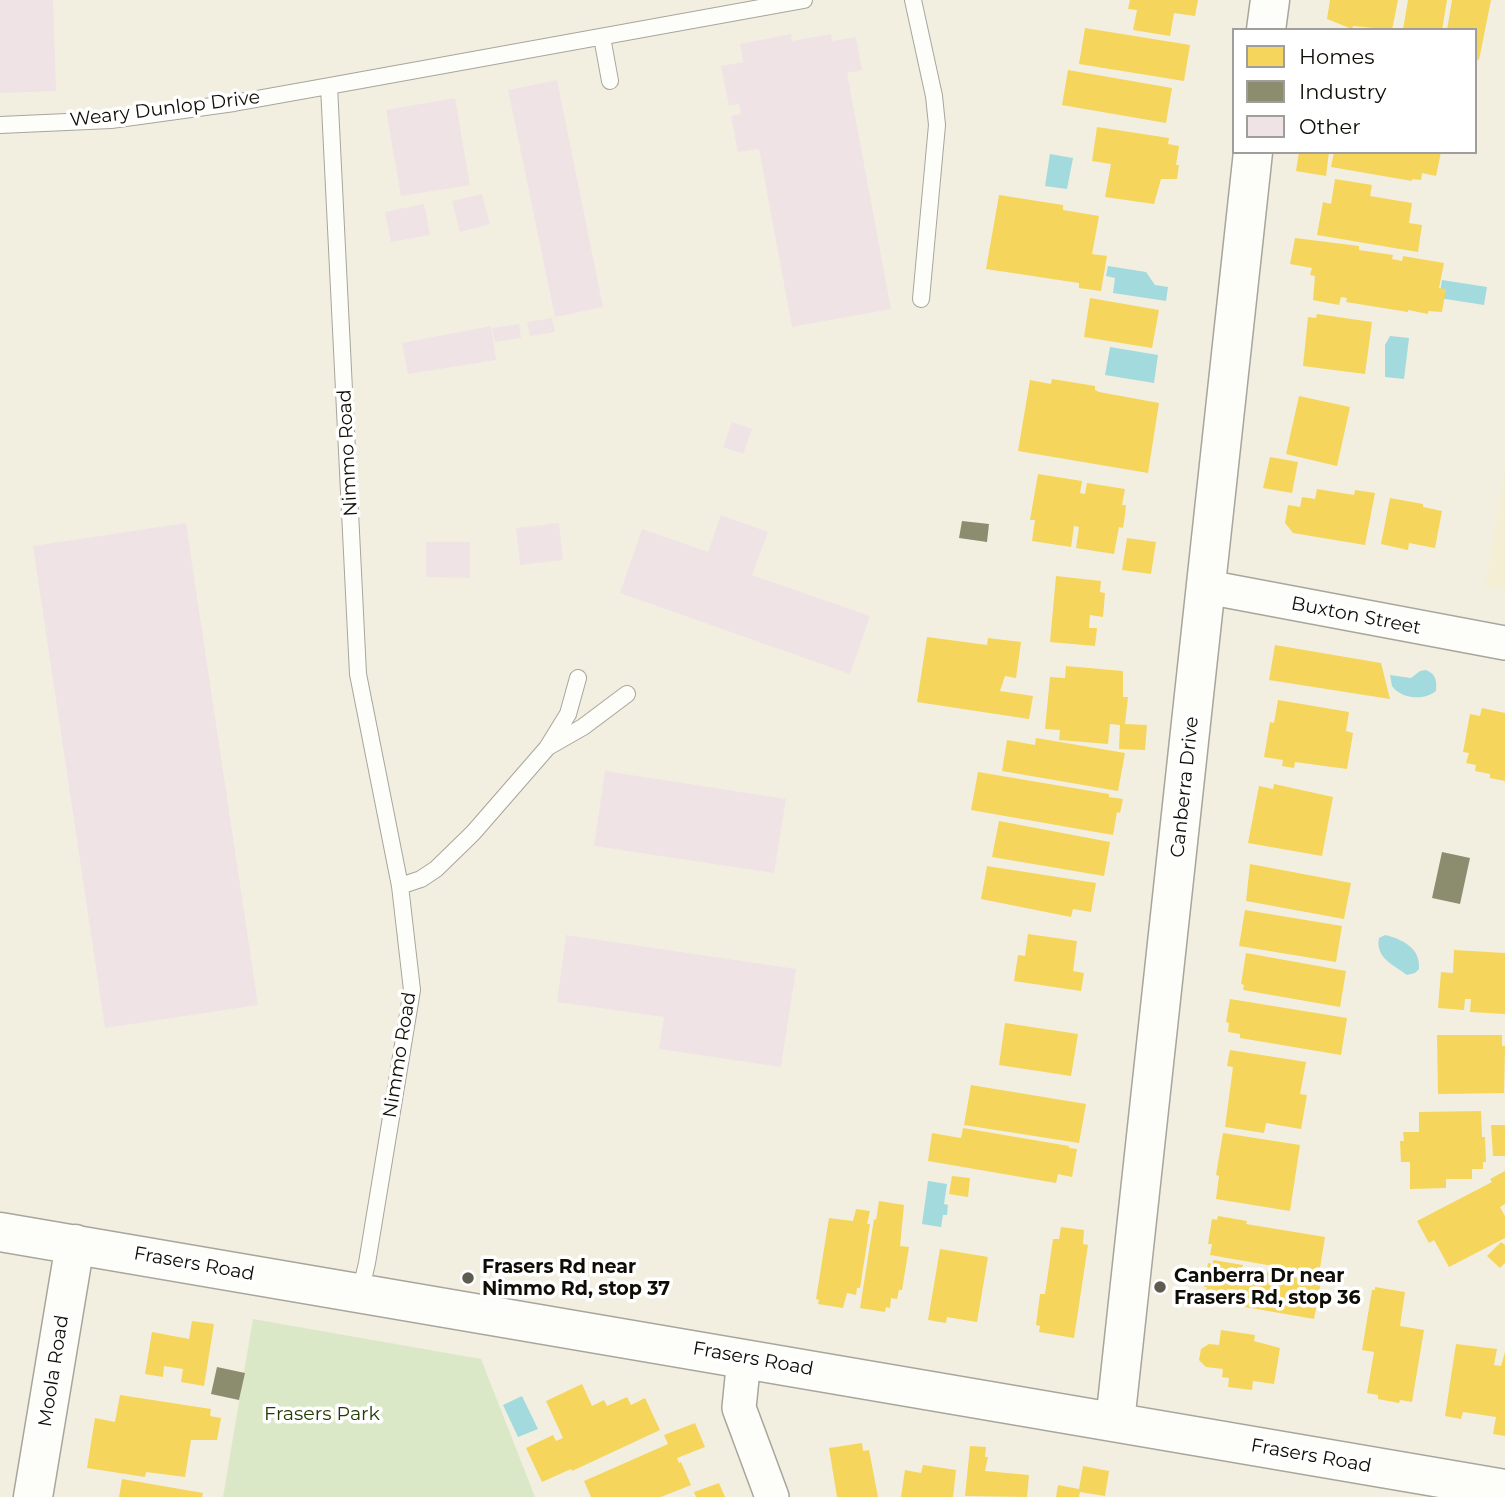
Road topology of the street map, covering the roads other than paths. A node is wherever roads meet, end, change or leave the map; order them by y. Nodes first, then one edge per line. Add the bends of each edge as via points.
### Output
1 (804, 0) edge
2 (913, 0) edge
3 (1270, 0) edge
4 (1266, 28) edge
5 (602, 37) junction
6 (610, 81) dead end
7 (329, 86) junction
8 (0, 125) edge
9 (1253, 154) edge
10 (921, 299) dead end
11 (1207, 587) junction
12 (1505, 643) edge
13 (578, 678) dead end
14 (627, 694) dead end
15 (547, 748) junction
16 (400, 886) junction
17 (0, 1232) edge
18 (75, 1244) junction
19 (360, 1293) junction
20 (744, 1358) junction
21 (1115, 1422) junction
22 (1505, 1489) edge
23 (33, 1497) edge
24 (772, 1497) edge

1 - 5 lane
2 - 10 lane via 937,125
3 - 4 street
5 - 6 lane
5 - 7 lane
7 - 8 lane, Weary Dunlop Drive via 111,120
7 - 16 lane, Nimmo Road via 358,674
9 - 11 street, Canberra Drive
11 - 12 street, Buxton Street
11 - 21 street, Canberra Drive
13 - 15 lane via 568,714
14 - 15 lane
15 - 16 lane via 436,869
16 - 19 lane, Nimmo Road via 412,990
17 - 18 street, Frasers Road
18 - 19 street, Frasers Road
18 - 23 street, Moola Road
19 - 20 street, Frasers Road
20 - 21 street, Frasers Road
20 - 24 street via 739,1408
21 - 22 street, Frasers Road

